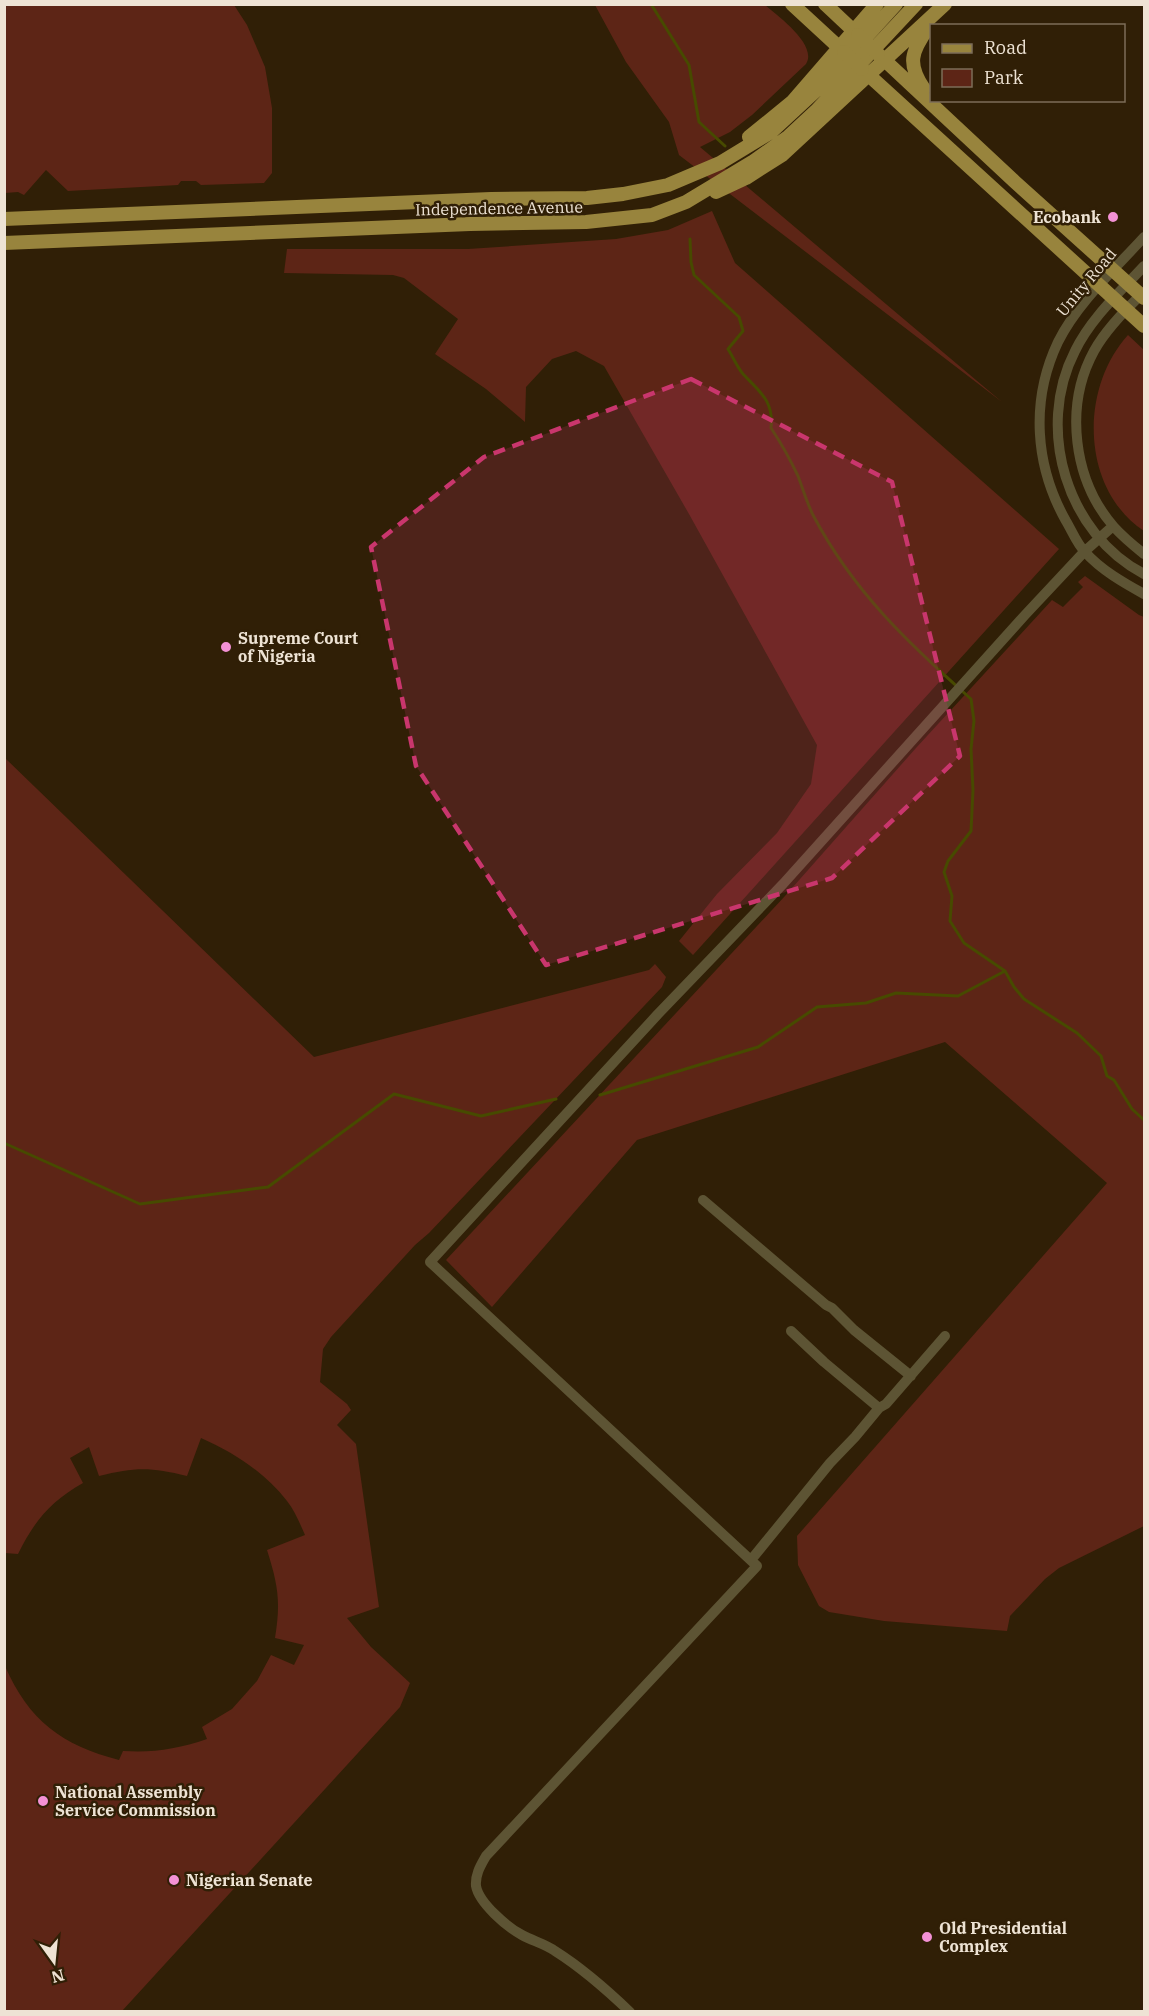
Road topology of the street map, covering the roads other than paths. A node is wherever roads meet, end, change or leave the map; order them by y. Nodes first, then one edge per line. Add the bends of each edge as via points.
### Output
1 (792, 4) edge
2 (825, 4) edge
3 (878, 4) edge
4 (896, 4) edge
5 (916, 4) edge
6 (944, 6) edge
7 (931, 24) edge
8 (930, 25) edge
9 (856, 34) junction
10 (841, 50) junction
11 (881, 57) junction
12 (866, 72) junction
13 (930, 99) edge
14 (930, 101) edge
15 (933, 104) edge
16 (668, 185) junction
17 (686, 202) junction
18 (4, 219) edge
19 (1144, 237) edge
20 (4, 243) edge
21 (1144, 266) edge
22 (1114, 270) junction
23 (1129, 283) junction
24 (1100, 285) junction
25 (1143, 295) edge
26 (1114, 298) junction
27 (1127, 310) junction
28 (1144, 326) edge
29 (1113, 526) junction
30 (1098, 540) junction
31 (1084, 552) junction
32 (1144, 554) edge
33 (1144, 574) edge
34 (1144, 594) edge
35 (703, 1200) dead end
36 (791, 1331) dead end
37 (945, 1336) dead end
38 (911, 1376) junction
39 (879, 1408) junction
40 (751, 1560) junction
41 (630, 2012) edge

1 - 10 main road
2 - 9 main road
3 - 9 main road
4 - 16 main road, Independence Avenue via 816,91 771,132 720,163
5 - 17 main road, Independence Avenue via 802,125 754,161
6 - 7 main road
6 - 11 main road
8 - 13 main road via 912,59 916,78
9 - 10 main road
9 - 11 main road, bridge
10 - 12 main road, bridge
10 - 16 main road via 775,117
11 - 12 main road
11 - 14 main road
12 - 17 main road via 802,138 765,167 727,188
12 - 24 main road
15 - 22 main road
16 - 18 main road, Independence Avenue via 587,198
17 - 20 main road, Independence Avenue via 652,215 586,222
19 - 22 street, Unity Road
21 - 23 street, Unity Road
22 - 23 main road
22 - 24 street, Unity Road
23 - 25 main road
23 - 26 street, Unity Road
24 - 26 main road
24 - 31 street, Unity Road via 1059,343 1040,400 1040,443 1047,481
25 - 27 street
26 - 27 main road
26 - 30 street, Unity Road via 1074,351 1058,413 1057,432 1065,478
27 - 28 main road
27 - 29 street via 1094,351 1086,369 1076,425 1086,481
29 - 30 street
29 - 32 street
30 - 31 street
30 - 33 street, Unity Road
31 - 34 street, Unity Road
31 - 40 street via 748,922 430,1262
35 - 38 street
36 - 39 street
37 - 38 street
38 - 39 street
39 - 40 street
40 - 41 street via 757,1566 486,1856 477,1873 476,1887 499,1919 520,1935 552,1948 577,1965

